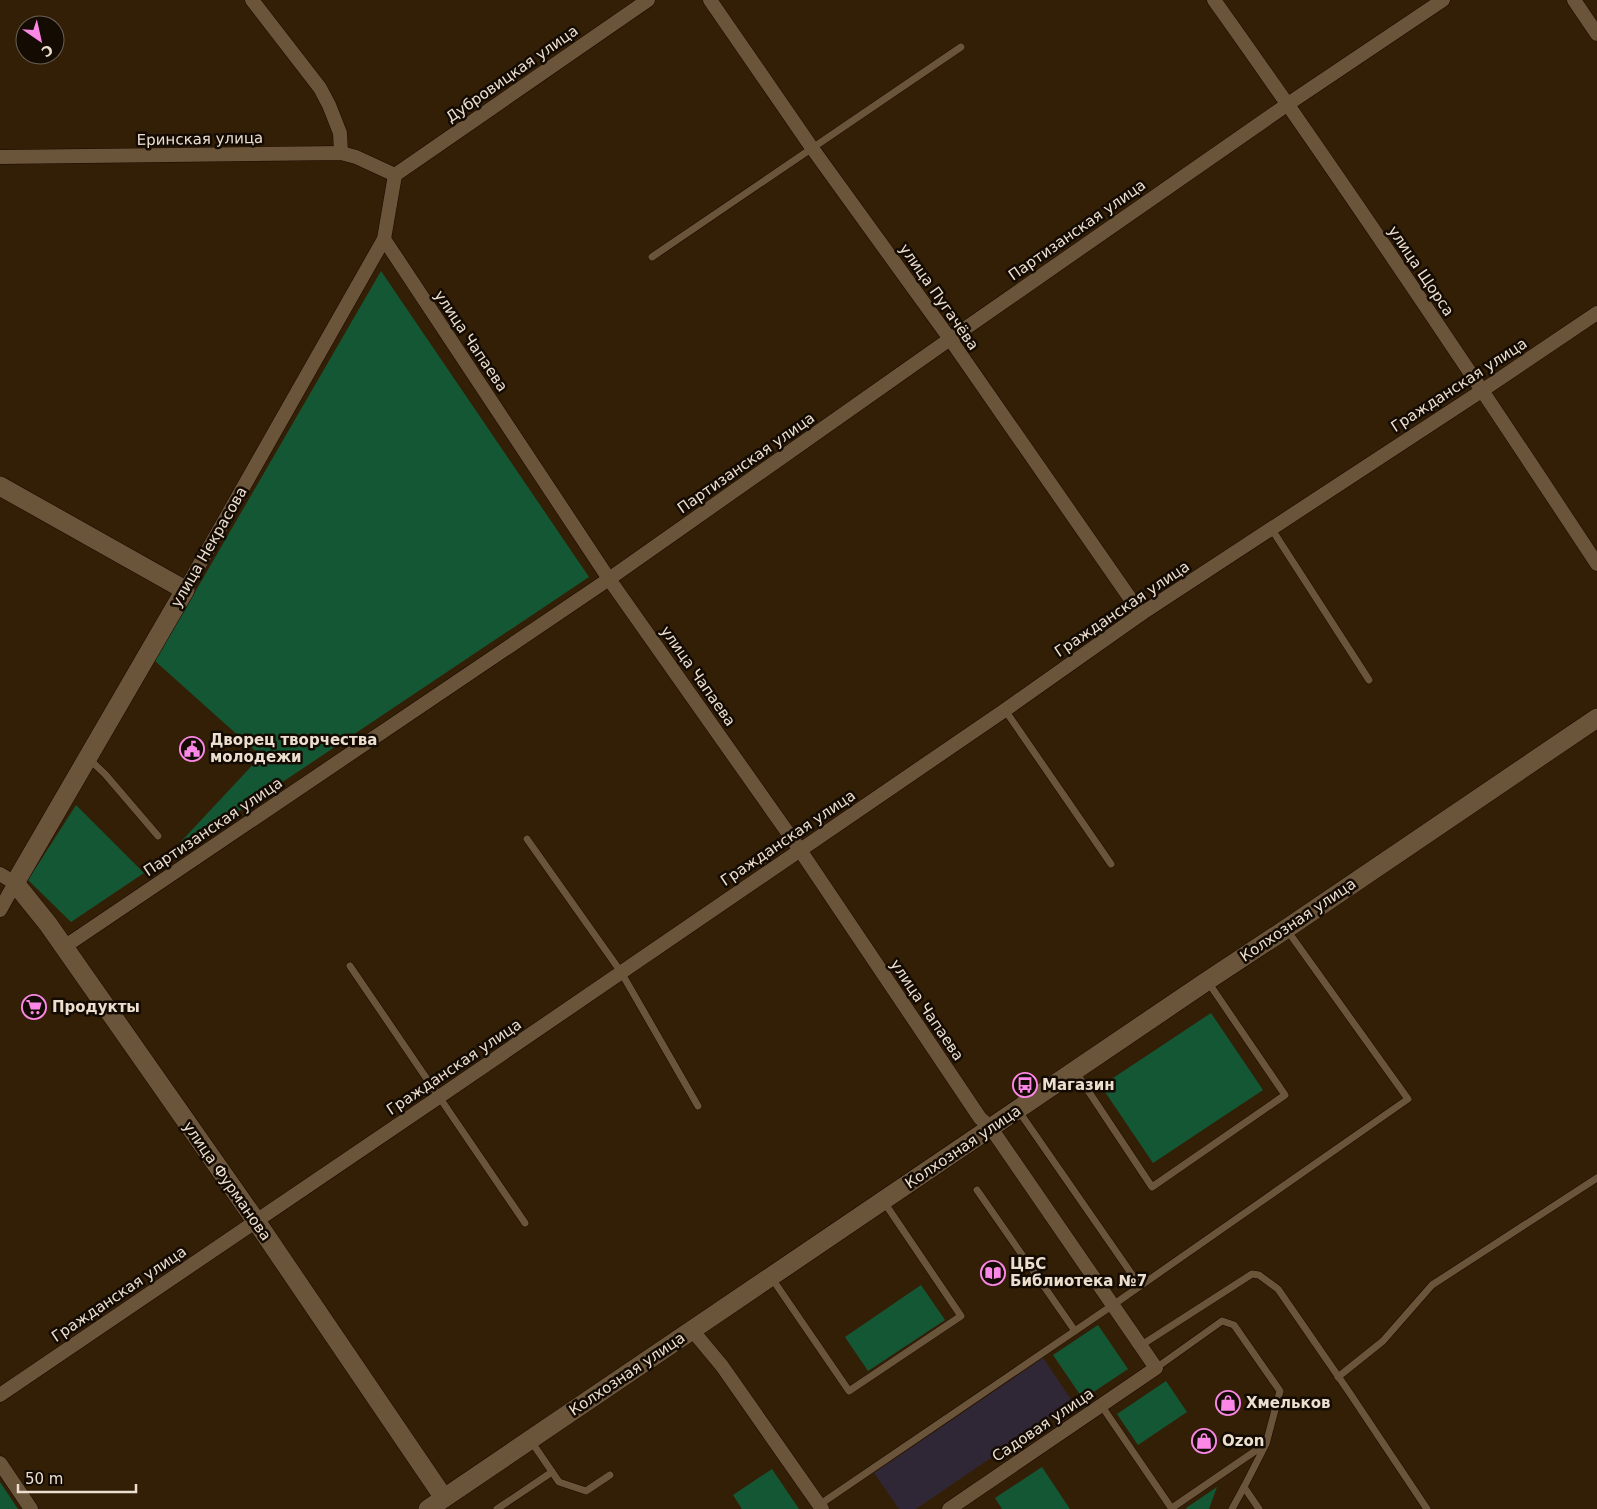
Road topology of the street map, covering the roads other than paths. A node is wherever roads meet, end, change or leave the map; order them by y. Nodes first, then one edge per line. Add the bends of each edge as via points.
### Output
1 (648, 0) edge
2 (710, 0) edge
3 (1214, 0) edge
4 (1443, 0) edge
5 (1574, 0) edge
6 (254, 1) edge
7 (1597, 34) edge
8 (961, 47) dead end
9 (1288, 104) junction
10 (812, 148) junction
11 (341, 153) junction
12 (0, 157) edge
13 (395, 175) junction
14 (384, 239) junction
15 (652, 257) dead end
16 (1597, 313) edge
17 (950, 339) junction
18 (1483, 390) junction
19 (0, 486) edge
20 (1270, 528) junction
21 (1597, 564) edge
22 (610, 579) junction
23 (185, 590) junction
24 (1140, 614) junction
25 (1369, 680) dead end
26 (1005, 710) junction
27 (1597, 718) edge
28 (88, 758) junction
29 (158, 836) dead end
30 (527, 839) dead end
31 (800, 850) junction
32 (1111, 864) dead end
33 (8, 878) edge
34 (0, 910) edge
35 (1286, 929) junction
36 (64, 947) junction
37 (350, 966) dead end
38 (621, 972) junction
39 (1208, 981) junction
40 (1075, 1071) junction
41 (439, 1097) junction
42 (698, 1106) dead end
43 (1018, 1109) junction
44 (991, 1128) junction
45 (1597, 1178) edge
46 (978, 1190) dead end
47 (883, 1201) junction
48 (256, 1221) junction
49 (525, 1223) dead end
50 (771, 1277) junction
51 (1140, 1286) junction
52 (1113, 1306) junction
53 (692, 1330) junction
54 (1075, 1331) junction
55 (1140, 1346) junction
56 (1156, 1368) junction
57 (1338, 1377) junction
58 (0, 1395) edge
59 (1101, 1405) junction
60 (530, 1440) junction
61 (1266, 1444) junction
62 (0, 1463) edge
63 (552, 1472) junction
64 (610, 1474) dead end
65 (1244, 1487) junction
66 (434, 1506) edge
67 (820, 1507) edge
68 (31, 1509) edge
69 (497, 1509) edge
70 (949, 1509) edge
71 (1172, 1509) edge
72 (1232, 1509) edge
73 (1259, 1509) edge
74 (1426, 1509) edge

1 - 13 street, Дубровицкая улица
2 - 10 street, улица Пугачёва
3 - 9 street, улица Щорса
4 - 9 street, Партизанская улица
5 - 7 street
6 - 11 street via 320,88 340,133
8 - 10 lane
9 - 17 street, Партизанская улица
9 - 18 street, улица Щорса
10 - 15 lane
10 - 17 street, улица Пугачёва
11 - 12 street, Еринская улица
11 - 13 street, Еринская улица
13 - 14 street, улица Некрасова
14 - 22 street, улица Чапаева
14 - 23 street, улица Некрасова
16 - 18 street, Гражданская улица
17 - 22 street, Партизанская улица
17 - 24 street, улица Пугачёва
18 - 20 street, Гражданская улица
18 - 21 street, улица Щорса
19 - 23 street
20 - 24 street, Гражданская улица
20 - 25 lane
22 - 31 street, улица Чапаева
22 - 36 street, Партизанская улица
23 - 28 street, улица Некрасова
24 - 26 street, Гражданская улица
26 - 31 street, Гражданская улица
26 - 32 lane
27 - 35 street, Колхозная улица
28 - 29 lane
28 - 33 street, улица Некрасова
30 - 38 lane
31 - 38 street, Гражданская улица
31 - 44 street, улица Чапаева via 980,1118
33 - 34 street, улица Некрасова
33 - 36 street, улица Фурманова
35 - 39 street, Колхозная улица
35 - 51 lane via 1408,1099
36 - 48 street, улица Фурманова
37 - 41 lane
38 - 41 street, Гражданская улица
38 - 42 lane
39 - 40 street, Колхозная улица
39 - 40 lane via 1285,1095 1152,1187
40 - 43 street, Колхозная улица
41 - 48 street, Гражданская улица
41 - 49 lane
43 - 44 street, Колхозная улица
43 - 51 lane
44 - 47 street, Колхозная улица
44 - 52 street, улица Чапаева
45 - 57 lane via 1432,1285 1383,1342
46 - 54 lane
47 - 50 street, Колхозная улица
47 - 50 lane via 961,1316 849,1391
48 - 58 street, Гражданская улица
48 - 66 street, улица Фурманова
50 - 53 street, Колхозная улица
51 - 52 lane
52 - 54 lane
52 - 55 street, улица Чапаева
53 - 60 street, Колхозная улица
53 - 67 street via 722,1366
54 - 67 lane
55 - 56 street, улица Чапаева
55 - 57 lane via 1252,1274 1260,1275 1278,1289
56 - 59 street, Садовая улица
56 - 61 lane via 1222,1321 1234,1325 1280,1391
57 - 74 lane
59 - 70 street, Садовая улица
59 - 71 lane
60 - 63 lane
60 - 66 street, Колхозная улица
61 - 65 lane
61 - 71 lane
62 - 68 street
63 - 64 lane via 559,1482 586,1491
63 - 69 lane
65 - 72 lane
65 - 73 lane

